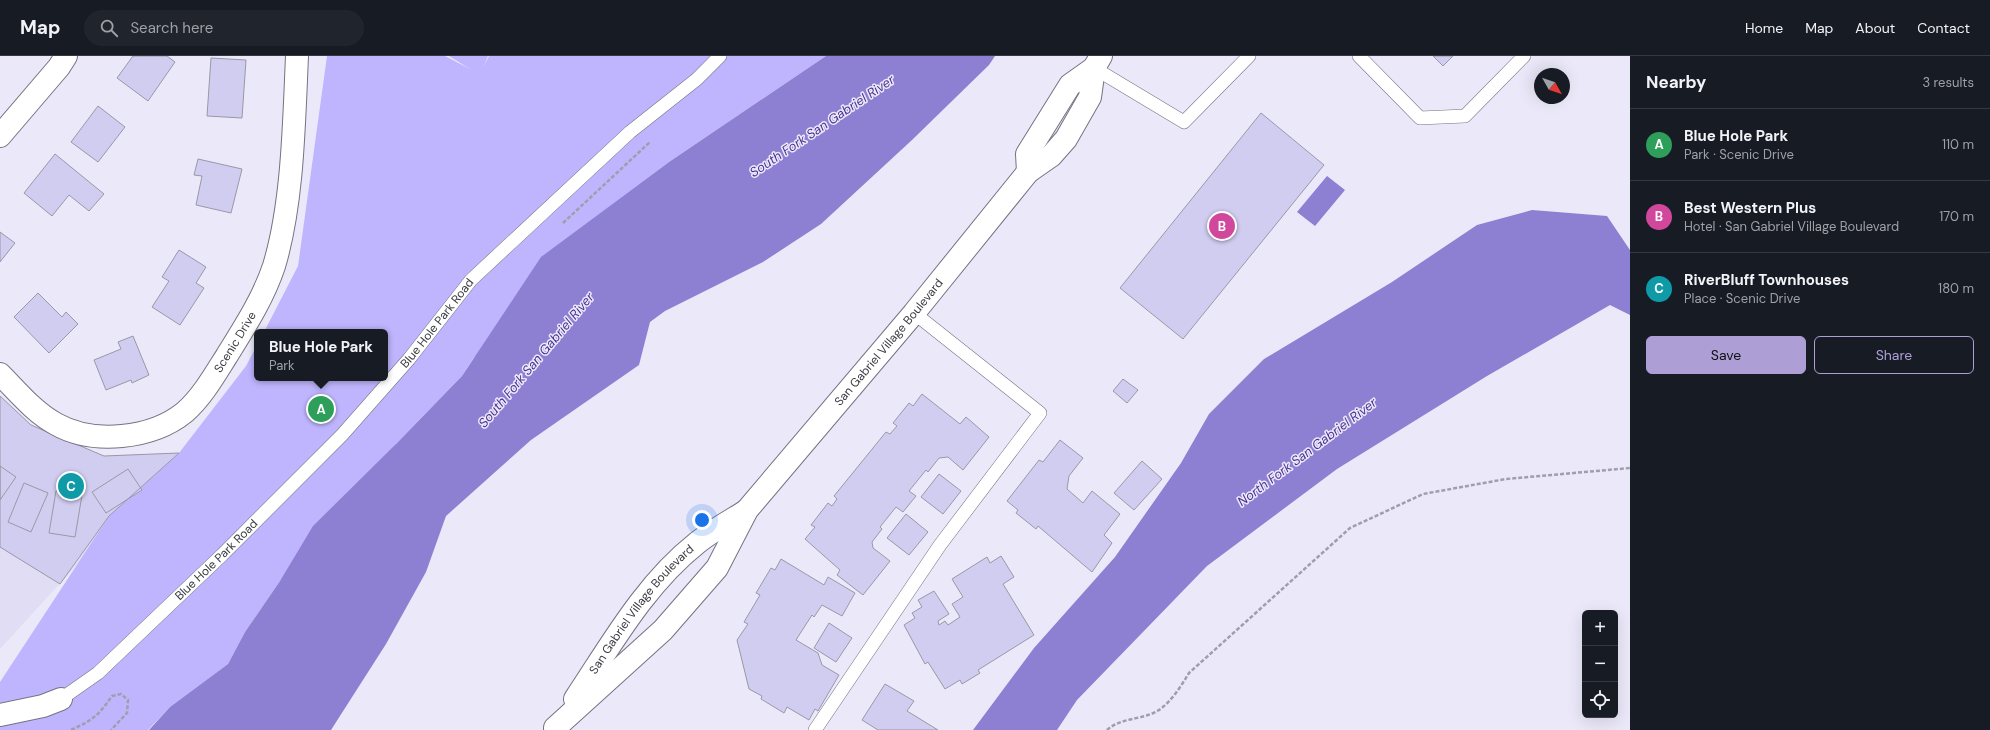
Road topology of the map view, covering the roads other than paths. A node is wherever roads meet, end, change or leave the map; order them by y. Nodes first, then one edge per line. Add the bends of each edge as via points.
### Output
1 (66, 56) edge
2 (297, 56) edge
3 (720, 56) edge
4 (1249, 56) edge
5 (1359, 56) edge
6 (1524, 56) edge
7 (1098, 62) edge
8 (0, 136) edge
9 (914, 313) junction
10 (0, 374) edge
11 (747, 510) junction
12 (61, 699) joint
13 (0, 715) edge
14 (554, 729) edge
15 (815, 730) edge

1 - 8 street
2 - 10 street, Scenic Drive via 285,214 274,265 263,295 236,341 207,387 185,412 169,423 144,433 115,438 85,434 57,425 34,409
3 - 12 lane, Blue Hole Park Road via 697,79 630,132 471,280 409,360 342,435 104,668
4 - 7 lane via 1184,122
5 - 6 lane via 1420,118 1465,116
7 - 9 street, San Gabriel Village Boulevard via 1090,97 1066,139 1051,156 1028,172
9 - 11 street, San Gabriel Village Boulevard
9 - 15 lane via 1040,413 940,545
11 - 14 street, San Gabriel Village Boulevard via 717,568 663,630
11 - 14 street, San Gabriel Village Boulevard via 697,543 639,604
12 - 13 street via 43,706

